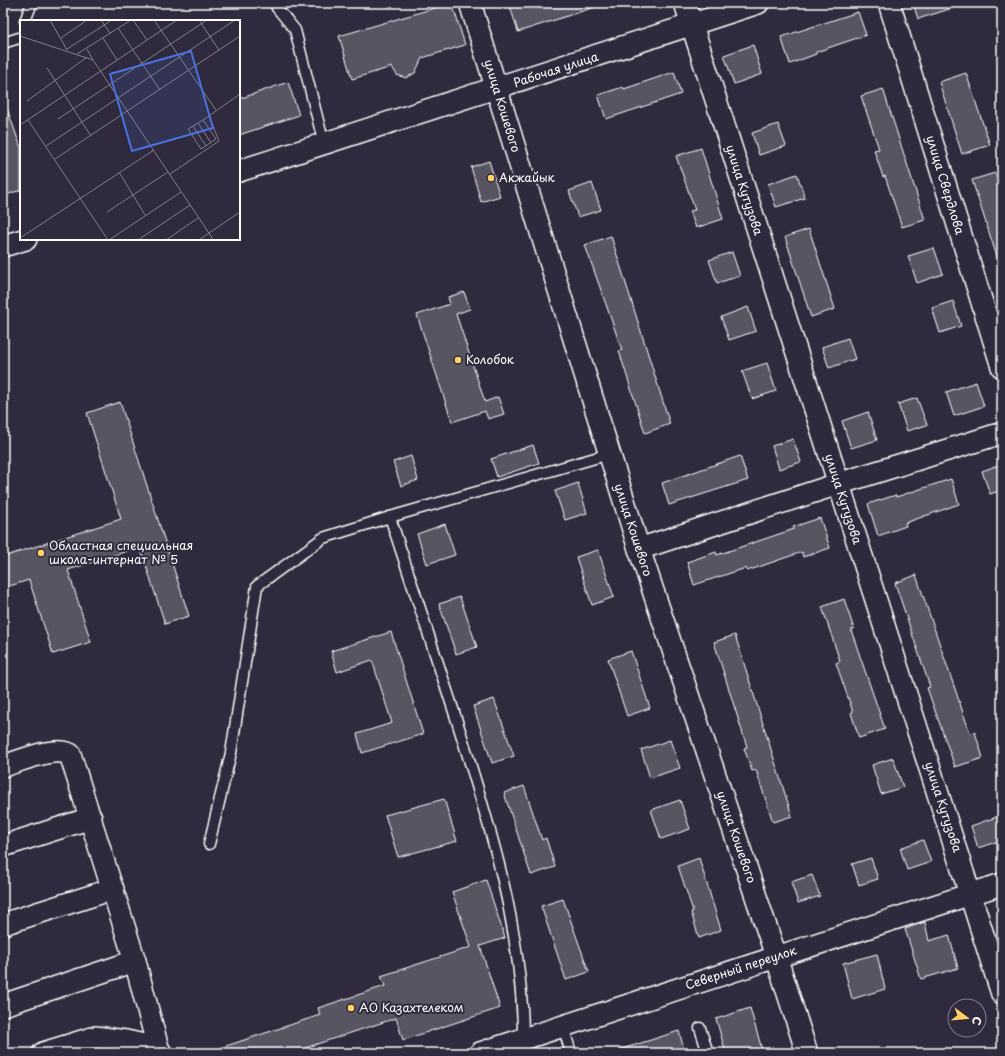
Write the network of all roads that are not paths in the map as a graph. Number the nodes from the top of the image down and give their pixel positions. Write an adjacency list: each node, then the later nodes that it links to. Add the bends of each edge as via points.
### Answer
1 (32, 3): 7 (lane)
2 (275, 3): 12 (lane, via 295,30)
3 (470, 3): 11 (street, улица Кошевого)
4 (685, 3): 8 (street, улица Кутузова)
5 (758, 3): 8 (street, Рабочая улица)
6 (889, 3): 16 (street, улица Свердлова)
7 (25, 20)
8 (692, 26): 11 (street, Рабочая улица); 19 (street, улица Кутузова)
9 (20, 38): 10 (lane)
10 (3, 43)
11 (497, 89): 12 (street, Рабочая улица); 18 (street, улица Кошевого)
12 (324, 144): 13 (street, Рабочая улица)
13 (240, 171)
14 (23, 240): 15 (street)
15 (3, 246)
16 (1002, 367)
17 (1002, 433): 19 (street)
18 (609, 454): 20 (lane); 21 (street, улица Кошевого)
19 (838, 484): 21 (street); 28 (street, улица Кутузова)
20 (390, 517): 24 (lane, via 324,538 257,586 231,753); 36 (lane, via 474,774 489,831 518,951 523,999)
21 (639, 549): 30 (street, улица Кошевого)
22 (3, 766): 23 (street, via 62,750 70,754)
23 (91, 818): 25 (street); 27 (street)
24 (209, 844)
25 (3, 846)
26 (1002, 884): 28 (street, Северный переулок)
27 (112, 889): 29 (street); 31 (street)
28 (971, 895): 30 (street, Северный переулок); 32 (street, улица Кутузова)
29 (3, 924)
30 (776, 956): 34 (street, Северный переулок); 42 (street, улица Кошевого)
31 (135, 961): 33 (street); 37 (street)
32 (1002, 994)
33 (3, 1005)
34 (563, 1026): 36 (street, Северный переулок); 40 (lane)
35 (700, 1028): 41 (lane)
36 (523, 1039): 39 (street, Северный переулок)
37 (159, 1050): 38 (street, via 126,1041 95,1037)
38 (43, 1053)
39 (480, 1053)
40 (571, 1053)
41 (708, 1053)
42 (807, 1053)

